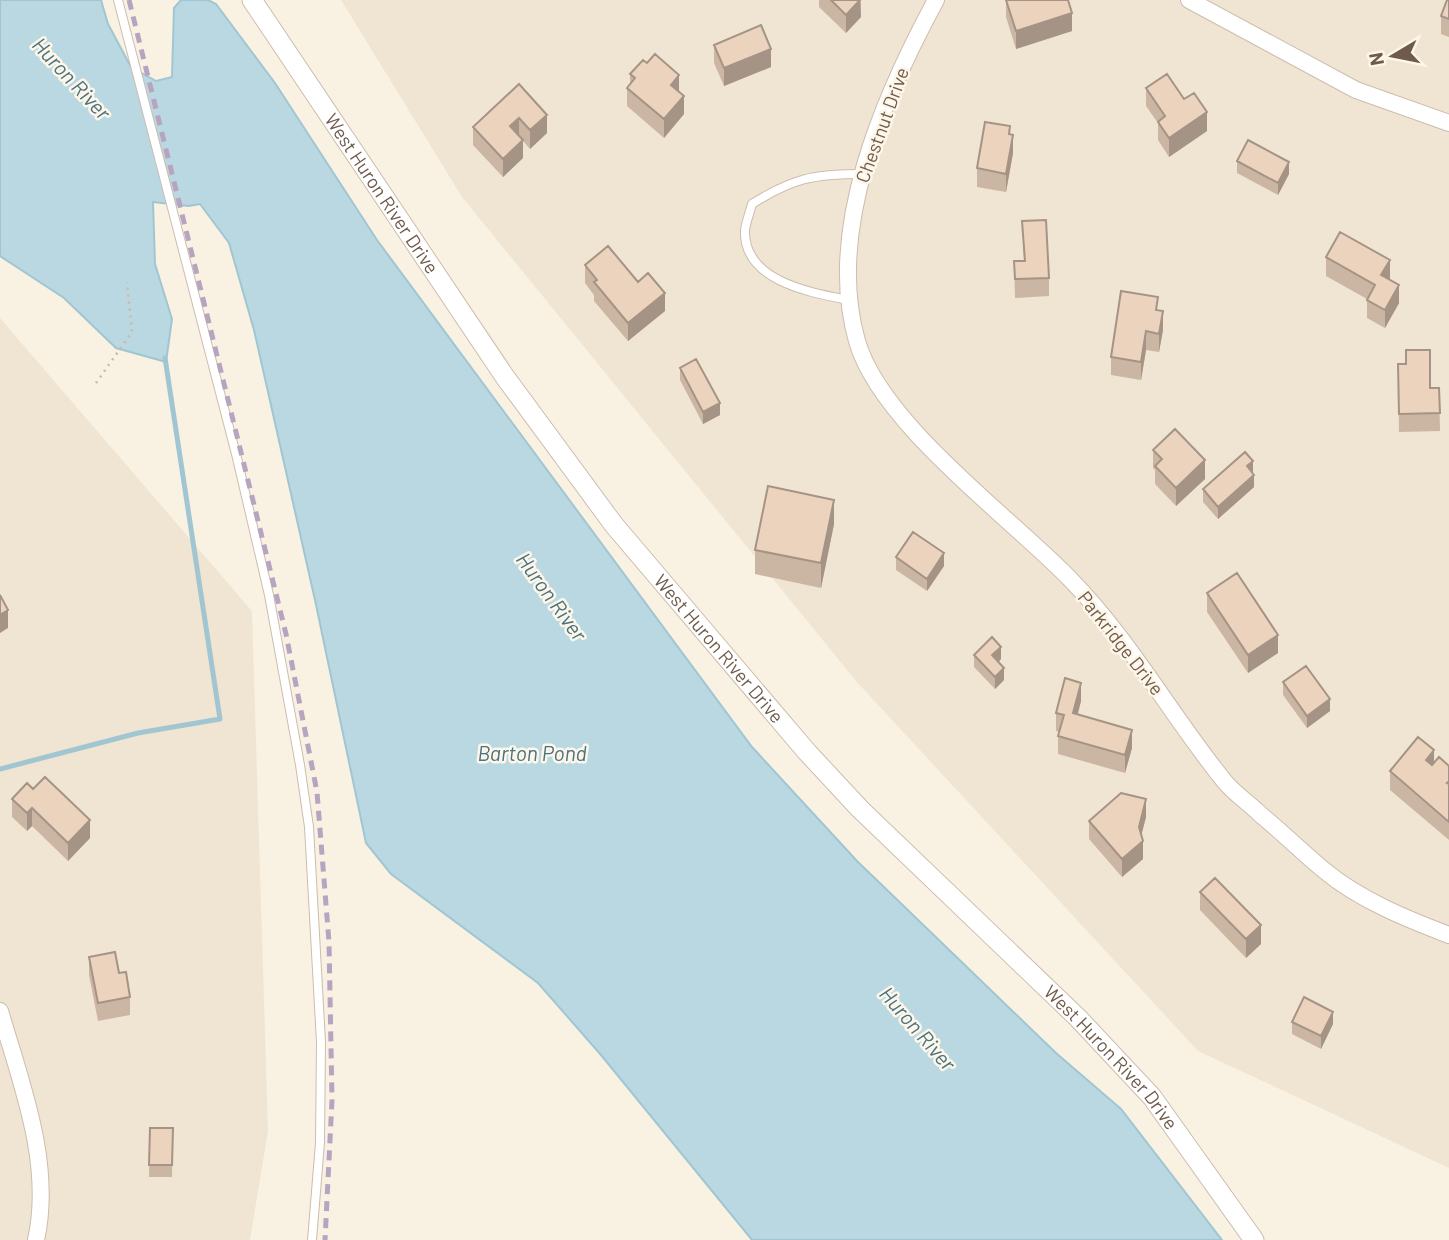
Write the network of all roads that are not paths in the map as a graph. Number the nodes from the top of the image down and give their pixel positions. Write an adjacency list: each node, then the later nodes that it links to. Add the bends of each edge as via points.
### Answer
1 (118, 0): 11 (lane, via 270,595 307,815 321,1042 320,1143)
2 (253, 0): 12 (street, West Huron River Drive, via 505,377 614,525 860,809 1078,1018 1152,1097)
3 (936, 0): 6 (street, Chestnut Drive, via 913,42)
4 (1189, 0): 5 (street, via 1356,90)
5 (1449, 123)
6 (862, 174): 7 (street, Chestnut Drive, via 849,262); 7 (lane, via 829,174 784,183 752,204 745,232 753,257 772,276 802,291)
7 (849, 300): 8 (street, Parkridge Drive, via 857,341 885,393 930,447 1072,581 1227,784 1328,873 1404,918)
8 (1449, 935)
9 (0, 1011): 10 (street, via 33,1124 41,1195)
10 (36, 1240)
11 (312, 1240)
12 (1254, 1240)

